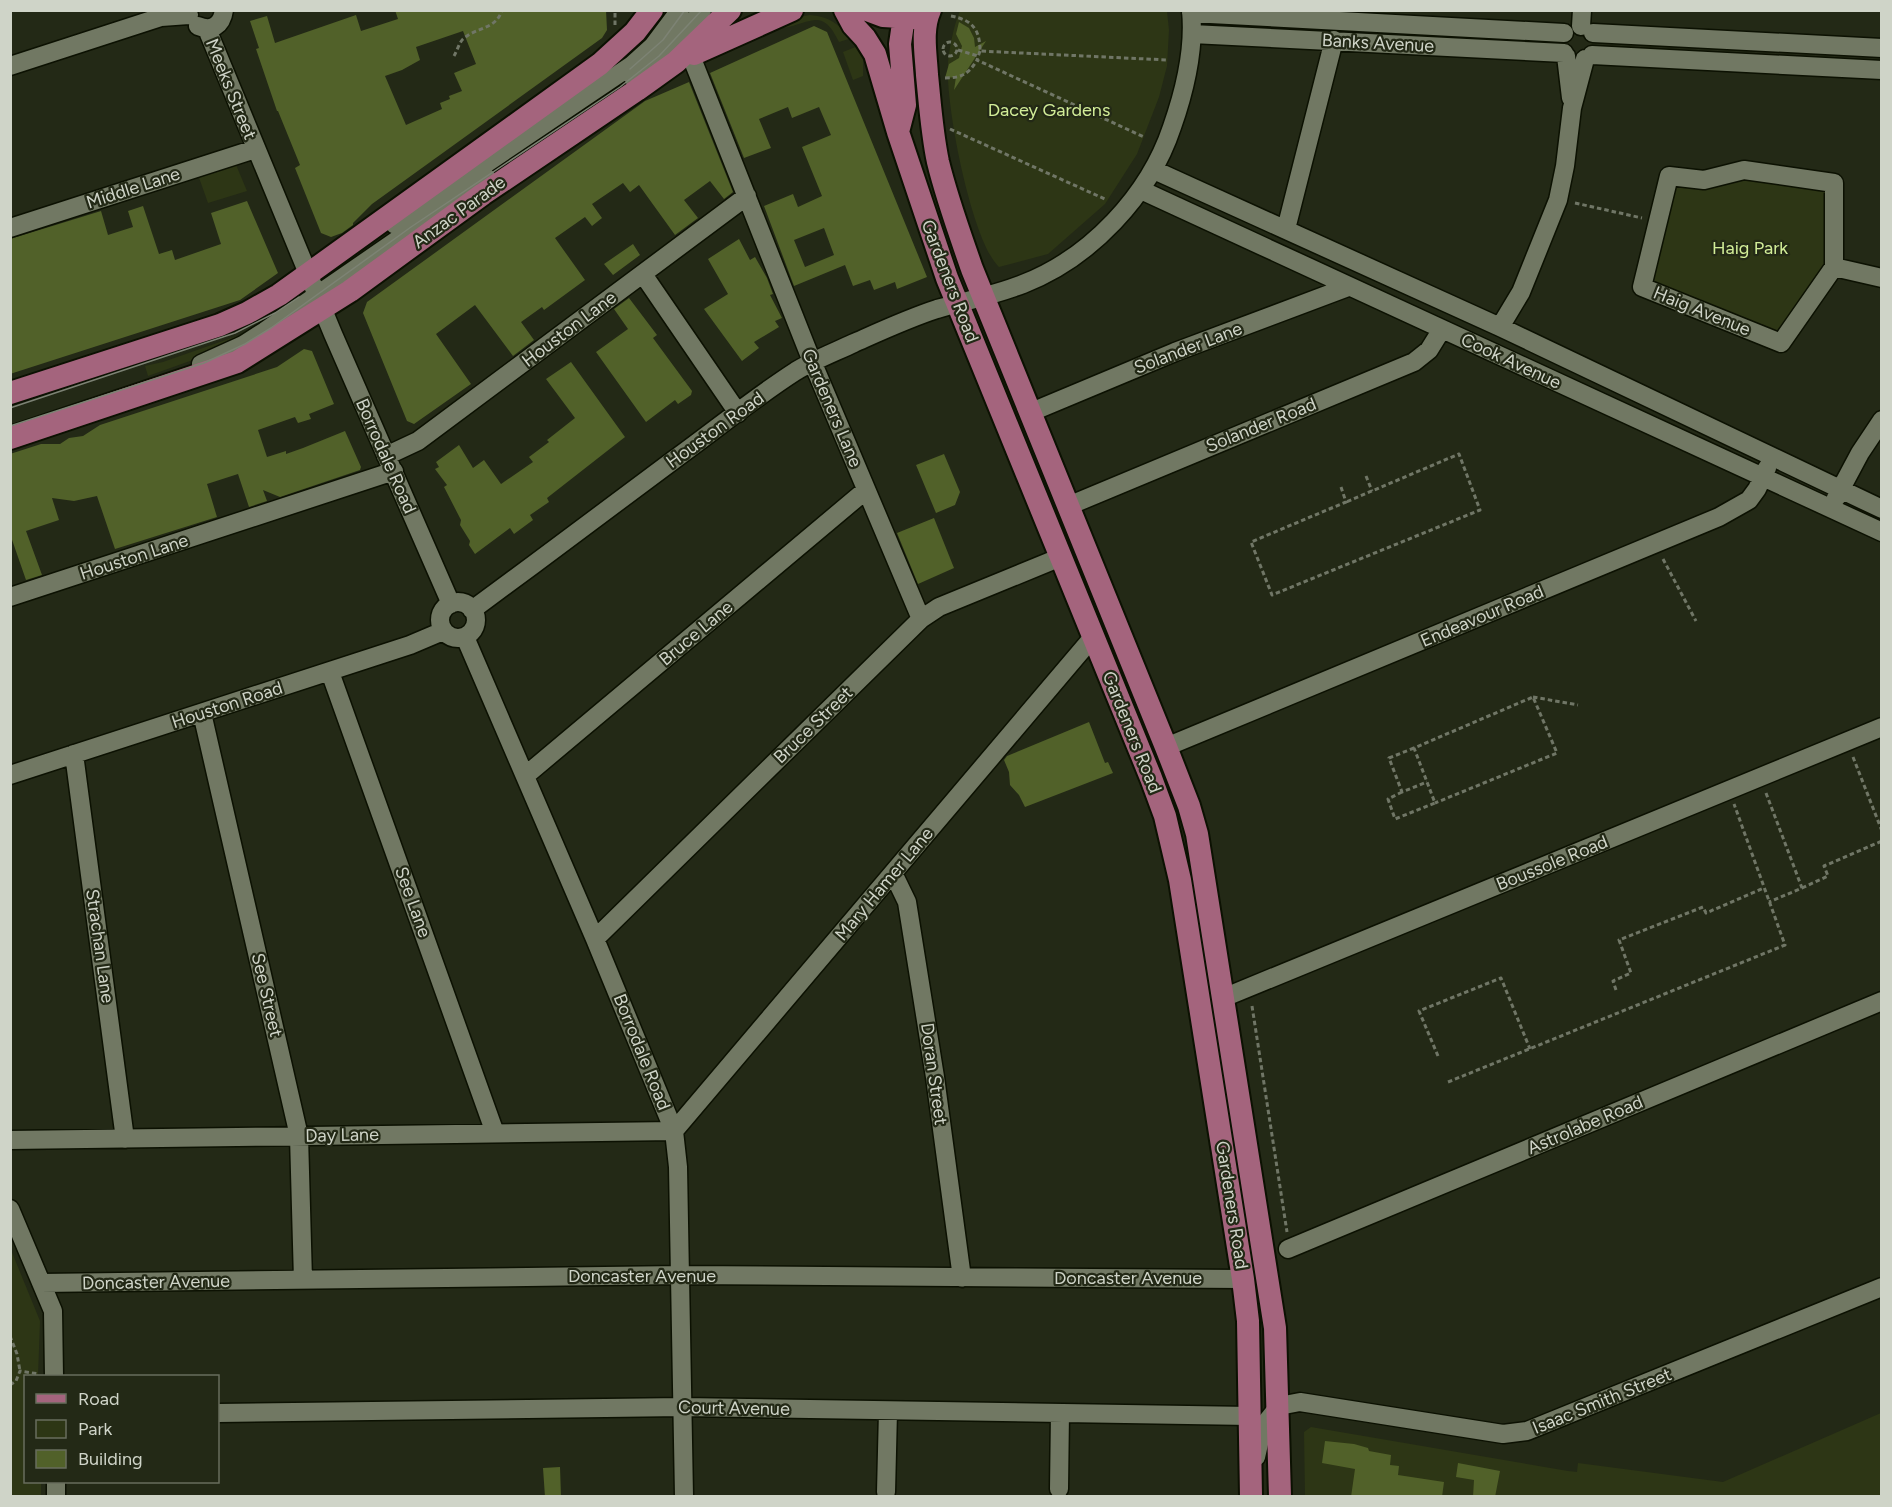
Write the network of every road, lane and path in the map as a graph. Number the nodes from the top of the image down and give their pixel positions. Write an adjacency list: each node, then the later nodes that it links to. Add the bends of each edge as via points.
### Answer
1 (224, 10): 17 (street, via 219,24)
2 (502, 10): 24 (path, via 491,26 464,39)
3 (615, 10): 15 (path)
4 (652, 10): 46 (main road, Anzac Parade, via 635,32 600,64)
5 (680, 10): 46 (street, Anzac Parade, via 632,65 331,269)
6 (702, 10): 51 (street, Anzac Parade, via 687,32 645,71)
7 (730, 10): 27 (main road, Anzac Parade)
8 (792, 10): 27 (main road)
9 (845, 10): 34 (main road, Gardeners Road, via 875,54)
10 (867, 10): 13 (main road, via 883,16)
11 (1191, 12): 14 (street, Banks Avenue); 18 (street, Houston Road)
12 (189, 13): 17 (street, via 196,25); 29 (street, via 161,17)
13 (923, 14): 22 (path, via 963,18 976,27); 34 (main road, via 900,44 905,105); 50 (main road, Gardeners Road, via 938,161)
14 (1375, 16): 16 (street, Banks Avenue)
15 (614, 26)
16 (1580, 26): 20 (street, Banks Avenue); 23 (street, via 1561,43); 25 (street, via 1596,44)
17 (207, 29): 36 (street, Meeks Street)
18 (1192, 34): 19 (street, Banks Avenue); 37 (street, Houston Road, via 1184,89)
19 (1335, 40): 23 (street, Banks Avenue); 44 (street)
20 (1881, 48)
21 (958, 50): 21 (path, via 953,42 943,48 949,57); 26 (path)
22 (980, 51): 26 (path); 28 (path)
23 (1565, 55): 25 (street, via 1575,60); 32 (street)
24 (454, 56)
25 (1588, 57): 30 (street); 32 (street)
26 (978, 58): 31 (path, via 969,73); 35 (path)
27 (683, 59): 39 (street, Gardeners Lane, via 717,123); 51 (main road, Anzac Parade, via 483,194 350,291)
28 (1167, 60)
29 (10, 66)
30 (1879, 71)
31 (944, 78)
32 (1572, 108): 41 (street)
33 (947, 128): 40 (path)
34 (898, 132): 52 (main road, Gardeners Road)
35 (1144, 137)
36 (255, 149): 43 (street, Middle Lane); 46 (street, Meeks Street)
37 (1154, 170): 38 (street, Houston Road); 44 (street, Cook Avenue)
38 (1141, 190): 49 (street, Cook Avenue); 50 (street, Houston Road, via 1076,254 1040,277)
39 (747, 196): 55 (street, Gardeners Lane); 62 (street, Houston Lane)
40 (1107, 200)
41 (1558, 200): 42 (path); 53 (street, via 1521,292)
42 (1658, 221): 45 (street, Haig Avenue, via 1669,176 1704,180 1744,170 1834,183); 45 (street, Haig Avenue, via 1642,287 1781,343)
43 (10, 228)
44 (1286, 230): 53 (street, Cook Avenue)
45 (1834, 267): 47 (street)
46 (309, 274): 51 (street, Borrodale Road); 56 (main road, Anzac Parade, via 279,295 220,325)
47 (1881, 278)
48 (646, 280): 57 (street)
49 (1348, 287): 54 (street, Cook Avenue); 58 (street, Solander Lane, via 1175,352)
50 (983, 297): 52 (street, Houston Road); 58 (main road, Gardeners Road)
51 (320, 302): 60 (main road, Anzac Parade, via 237,362); 62 (street, Borrodale Road)
52 (958, 304): 55 (street, Houston Road, via 933,310); 75 (main road, Gardeners Road)
53 (1500, 327): 61 (street, Cook Avenue)
54 (1442, 329): 64 (street, Cook Avenue); 70 (street, Solander Road, via 1429,350 1414,362)
55 (812, 362): 57 (street, Houston Road); 66 (street, Gardeners Lane)
56 (10, 393)
57 (738, 412): 78 (street, Houston Road)
58 (1029, 413): 70 (main road, Gardeners Road)
59 (1881, 420): 67 (street)
60 (10, 438)
61 (1773, 456): 64 (street, Endeavour Road); 67 (street, Cook Avenue)
62 (390, 463): 76 (street, Houston Lane); 77 (street, Borrodale Road)
63 (1366, 476): 68 (path)
64 (1762, 478): 71 (street, Cook Avenue); 74 (street, Endeavour Road, via 1749,500)
65 (1341, 487): 69 (path)
66 (866, 490): 79 (street, Gardeners Lane); 94 (street, Bruce Lane)
67 (1841, 490): 71 (street); 72 (street, Cook Avenue)
68 (1372, 491): 69 (path); 69 (path, via 1459,454 1480,510 1272,595 1251,542)
69 (1346, 502)
70 (1068, 506): 90 (main road, Gardeners Road)
71 (1830, 508): 73 (street, Cook Avenue)
72 (1881, 509)
73 (1881, 532)
74 (1654, 544): 80 (path); 90 (street, Endeavour Road)
75 (1061, 557): 79 (street, Bruce Street, via 939,607); 83 (main road, Gardeners Road)
76 (10, 597)
77 (451, 604): 78 (street, via 463,603); 81 (street, via 441,614)
78 (472, 610): 82 (street, via 474,626)
79 (921, 619): 106 (street, Bruce Street)
80 (1696, 621)
81 (442, 631): 82 (street, via 456,638); 84 (street, Houston Road)
82 (465, 637): 94 (street, Borrodale Road)
83 (1093, 637): 102 (street, Mary Hamer Lane); 123 (main road, Gardeners Road, via 1151,778 1175,853)
84 (330, 672): 87 (street, Houston Road); 115 (street, See Lane)
85 (1533, 697): 86 (path); 91 (path); 99 (path, via 1557,753)
86 (1578, 705)
87 (202, 713): 92 (street, Houston Road); 116 (street, See Street)
88 (1881, 727): 89 (street, Boussole Road)
89 (1848, 741): 95 (street, Boussole Road); 100 (path)
90 (1166, 747): 108 (main road, Gardeners Road, via 1197,834)
91 (1413, 748): 96 (path); 98 (path, via 1389,758)
92 (74, 754): 93 (street, Houston Road); 117 (street, Strachan Lane)
93 (10, 775)
94 (525, 776): 106 (street, Borrodale Road)
95 (1760, 777): 97 (street, Boussole Road); 104 (path)
96 (1427, 782): 98 (path); 99 (path)
97 (1728, 790): 103 (path); 108 (street, Boussole Road)
98 (1402, 792): 99 (path, via 1388,799 1395,819)
99 (1435, 803)
100 (1881, 831)
101 (1881, 841): 104 (path, via 1824,866 1828,876)
102 (893, 873): 114 (street, Mary Hamer Lane); 122 (street, Doran Street, via 907,902)
103 (1764, 888): 105 (path); 107 (path, via 1706,913 1703,907 1619,940 1630,973 1613,981)
104 (1802, 888): 105 (path)
105 (1769, 902): 111 (path, via 1785,945)
106 (596, 939): 114 (street, Borrodale Road)
107 (1616, 990)
108 (1223, 998): 132 (main road, Gardeners Road, via 1275,1328)
109 (1881, 1001): 120 (street, Astrolabe Road)
110 (1252, 1006): 120 (path)
111 (1530, 1049): 112 (path, via 1501,978 1419,1011); 113 (path)
112 (1438, 1056)
113 (1448, 1082)
114 (674, 1131): 115 (street, Day Lane); 121 (street, Borrodale Road)
115 (495, 1133): 116 (street, Day Lane)
116 (299, 1136): 117 (street, Day Lane); 124 (street, See Street)
117 (125, 1138): 118 (street, Day Lane)
118 (10, 1140)
119 (10, 1209): 125 (street)
120 (1287, 1241)
121 (681, 1275): 122 (street, Doncaster Avenue); 124 (street, Doncaster Avenue); 133 (street, Borrodale Road)
122 (962, 1278): 123 (street, Doncaster Avenue)
123 (1243, 1279): 137 (main road, Gardeners Road)
124 (303, 1280): 125 (street, Doncaster Avenue)
125 (41, 1283): 130 (street, via 53,1311)
126 (1881, 1287): 132 (street, Isaac Smith Street, via 1514,1434 1300,1402)
127 (10, 1336): 128 (path)
128 (20, 1371): 129 (path); 131 (path)
129 (47, 1375)
130 (54, 1375)
131 (10, 1385)
132 (1279, 1406): 138 (street, via 1263,1426); 142 (main road, Gardeners Road)
133 (683, 1407): 134 (street, Court Avenue); 135 (street, Court Avenue); 141 (street, Borrodale Road)
134 (888, 1411): 136 (street, Court Avenue); 140 (street)
135 (219, 1413)
136 (1060, 1413): 137 (street, Court Avenue); 139 (street)
137 (1250, 1416): 138 (main road, Gardeners Road)
138 (1251, 1486)
139 (1059, 1489)
140 (886, 1492)
141 (684, 1497)
142 (1280, 1497)

